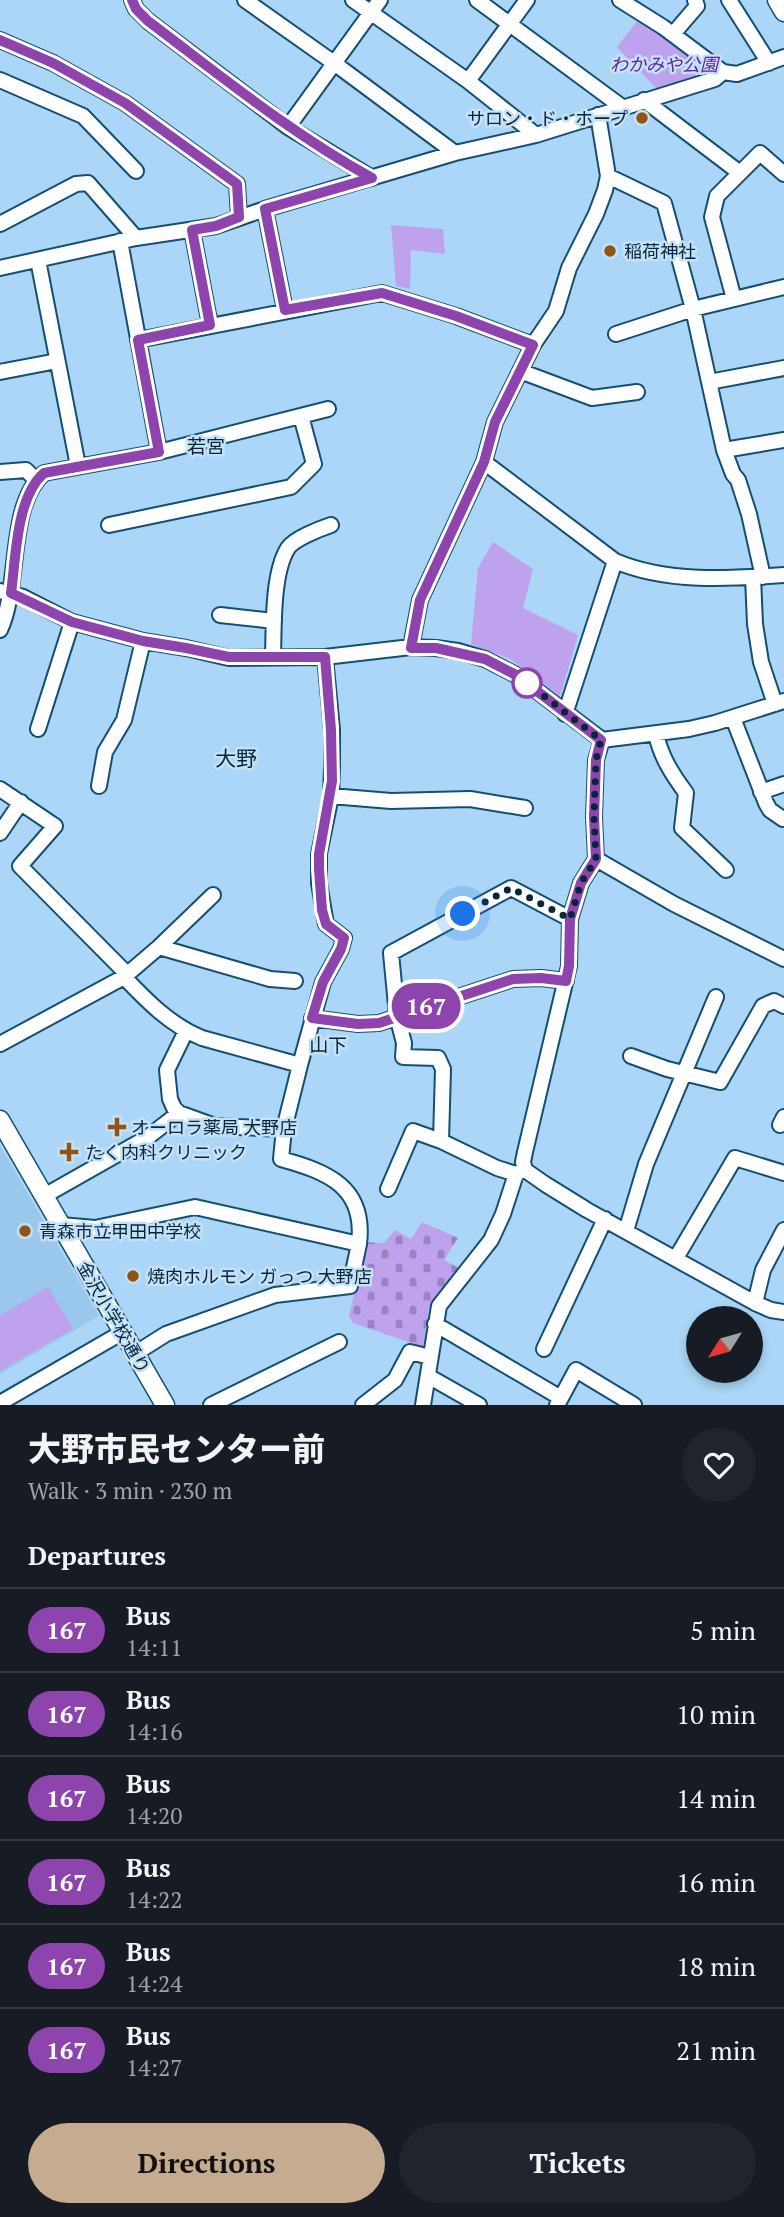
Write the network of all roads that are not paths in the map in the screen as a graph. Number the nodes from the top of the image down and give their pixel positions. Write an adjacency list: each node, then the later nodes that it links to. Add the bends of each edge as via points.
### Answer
1 (132, 0): 25 (street, via 148,21)
2 (245, 0): 17 (street)
3 (353, 0): 12 (street)
4 (380, 0): 12 (street)
5 (477, 0): 13 (street)
6 (527, 0): 13 (street)
7 (620, 0): 14 (street)
8 (695, 0): 14 (street, via 697,6)
9 (730, 0): 18 (street)
10 (776, 0): 11 (street)
11 (784, 12)
12 (371, 13): 17 (street); 21 (street)
13 (510, 24): 21 (street); 23 (street)
14 (673, 34): 19 (street)
15 (0, 40): 34 (street, via 125,103 237,184)
16 (784, 57): 18 (street)
17 (334, 63): 25 (street); 27 (street)
18 (769, 63): 19 (street, via 737,74)
19 (723, 72): 22 (street, via 715,79)
20 (0, 80): 28 (street, via 83,116)
21 (468, 81): 26 (street)
22 (644, 100): 23 (street); 29 (street)
23 (622, 107): 24 (street)
24 (598, 115): 26 (street); 31 (street)
25 (288, 127): 32 (street)
26 (536, 135): 27 (street)
27 (455, 153): 32 (street)
28 (136, 171)
29 (740, 173): 30 (street, via 760,153); 42 (street, via 717,196 712,218)
30 (784, 174)
31 (608, 176): 43 (street, via 664,203); 48 (street, via 556,311)
32 (372, 178): 33 (street)
33 (265, 209): 34 (street); 44 (street)
34 (239, 217): 36 (street)
35 (0, 224): 37 (street, via 76,184 88,183)
36 (192, 230): 37 (street); 45 (street)
37 (136, 238): 38 (street)
38 (120, 241): 39 (street); 47 (street)
39 (38, 260): 40 (street); 49 (street)
40 (0, 268)
41 (784, 287): 42 (street)
42 (734, 299): 43 (street)
43 (693, 309): 46 (street); 53 (street)
44 (285, 310): 45 (street); 48 (street, via 382,293)
45 (210, 325): 47 (street)
46 (616, 334)
47 (138, 340): 59 (street)
48 (533, 345): 51 (street)
49 (57, 361): 52 (street); 61 (street)
50 (784, 368): 53 (street)
51 (520, 371): 54 (street, via 592,398); 60 (street, via 495,422)
52 (0, 372)
53 (709, 382): 58 (street)
54 (637, 392)
55 (328, 409): 56 (street)
56 (301, 416): 59 (street); 64 (street, via 314,464 291,487)
57 (784, 440): 58 (street)
58 (724, 450): 68 (street, via 749,514)
59 (159, 452): 61 (street)
60 (484, 462): 66 (street); 75 (street, via 420,600)
61 (78, 466): 63 (street, via 44,473)
62 (0, 472): 63 (street, via 26,470)
63 (36, 480): 69 (street, via 24,503)
64 (110, 525)
65 (331, 525): 71 (street, via 288,547)
66 (615, 561): 68 (street, via 637,571 720,580); 79 (street)
67 (784, 575): 68 (street)
68 (758, 577): 78 (street, via 755,625 761,662)
69 (6, 592): 72 (street); 73 (street, via 6,617)
70 (220, 615): 71 (street)
71 (274, 621): 76 (street)
72 (72, 622): 74 (street); 81 (street)
73 (0, 630)
74 (143, 641): 76 (street, via 229,657); 85 (street, via 124,720 106,752)
75 (411, 648): 77 (street); 79 (street, via 436,648 485,659 516,675)
76 (273, 656): 77 (street)
77 (325, 657): 88 (street)
78 (779, 703): 80 (street)
79 (565, 713): 83 (street)
80 (733, 718): 82 (street); 87 (street)
81 (38, 729)
82 (656, 734): 83 (street); 94 (street, via 660,751 686,793 682,828)
83 (601, 740): 93 (street, via 596,760)
84 (784, 784): 87 (street)
85 (99, 786)
86 (0, 789): 89 (street)
87 (761, 792): 91 (street, via 770,810)
88 (331, 796): 90 (street, via 391,801 470,799); 105 (street, via 319,854 319,883 326,924 344,938)
89 (20, 802): 92 (street); 99 (street, via 55,826 20,866)
90 (525, 808)
91 (783, 819)
92 (0, 833)
93 (596, 859): 96 (street, via 581,883); 98 (street)
94 (726, 870)
95 (213, 895): 97 (street)
96 (570, 919): 101 (street); 104 (street, via 511,888 391,953)
97 (159, 947): 99 (street); 100 (street, via 270,979)
98 (784, 959)
99 (125, 976): 106 (street, via 151,1005); 107 (street)
100 (295, 981)
101 (566, 981): 104 (street, via 513,979); 115 (street)
102 (716, 997): 110 (street)
103 (784, 1006): 110 (street, via 774,1001 763,1006 720,1082)
104 (397, 1016): 105 (street, via 358,1024); 114 (street, via 403,1057 438,1058 443,1069)
105 (312, 1018): 109 (street)
106 (186, 1031): 109 (street); 111 (street, via 167,1070 170,1099)
107 (0, 1044)
108 (631, 1056): 110 (street)
109 (300, 1065): 113 (street)
110 (683, 1072): 122 (street, via 646,1164)
111 (179, 1113): 113 (street, via 215,1126); 118 (street, via 148,1137)
112 (0, 1120): 118 (street, 金沢小学校通り)
113 (284, 1129): 123 (street, via 281,1158 317,1169 351,1198 361,1224)
114 (441, 1141): 115 (street, via 497,1168); 117 (street, via 413,1131)
115 (520, 1172): 119 (street); 127 (street, via 491,1240 439,1306)
116 (784, 1172): 124 (street, via 735,1158)
117 (388, 1189)
118 (44, 1196): 120 (street, 金沢小学校通り)
119 (605, 1219): 122 (street); 130 (street)
120 (61, 1225): 123 (street, via 94,1228 195,1207); 128 (street, 金沢小学校通り)
121 (784, 1230): 125 (street, via 763,1270)
122 (626, 1231): 124 (street)
123 (359, 1244): 131 (street, via 350,1286 275,1296 166,1334)
124 (676, 1258): 125 (street)
125 (755, 1303): 126 (street)
126 (784, 1312)
127 (435, 1324): 132 (street); 134 (street)
128 (123, 1332): 131 (street, 金沢小学校通り); 135 (street)
129 (339, 1342): 137 (street)
130 (544, 1349)
131 (136, 1353): 136 (street, 金沢小学校通り)
132 (430, 1357): 133 (street); 138 (street, via 410,1352 395,1380)
133 (428, 1376): 139 (street); 140 (street)
134 (559, 1401): 141 (street, via 576,1370)
135 (0, 1403)
136 (165, 1405)
137 (211, 1405)
138 (363, 1405)
139 (423, 1405)
140 (479, 1405)
141 (634, 1405)

